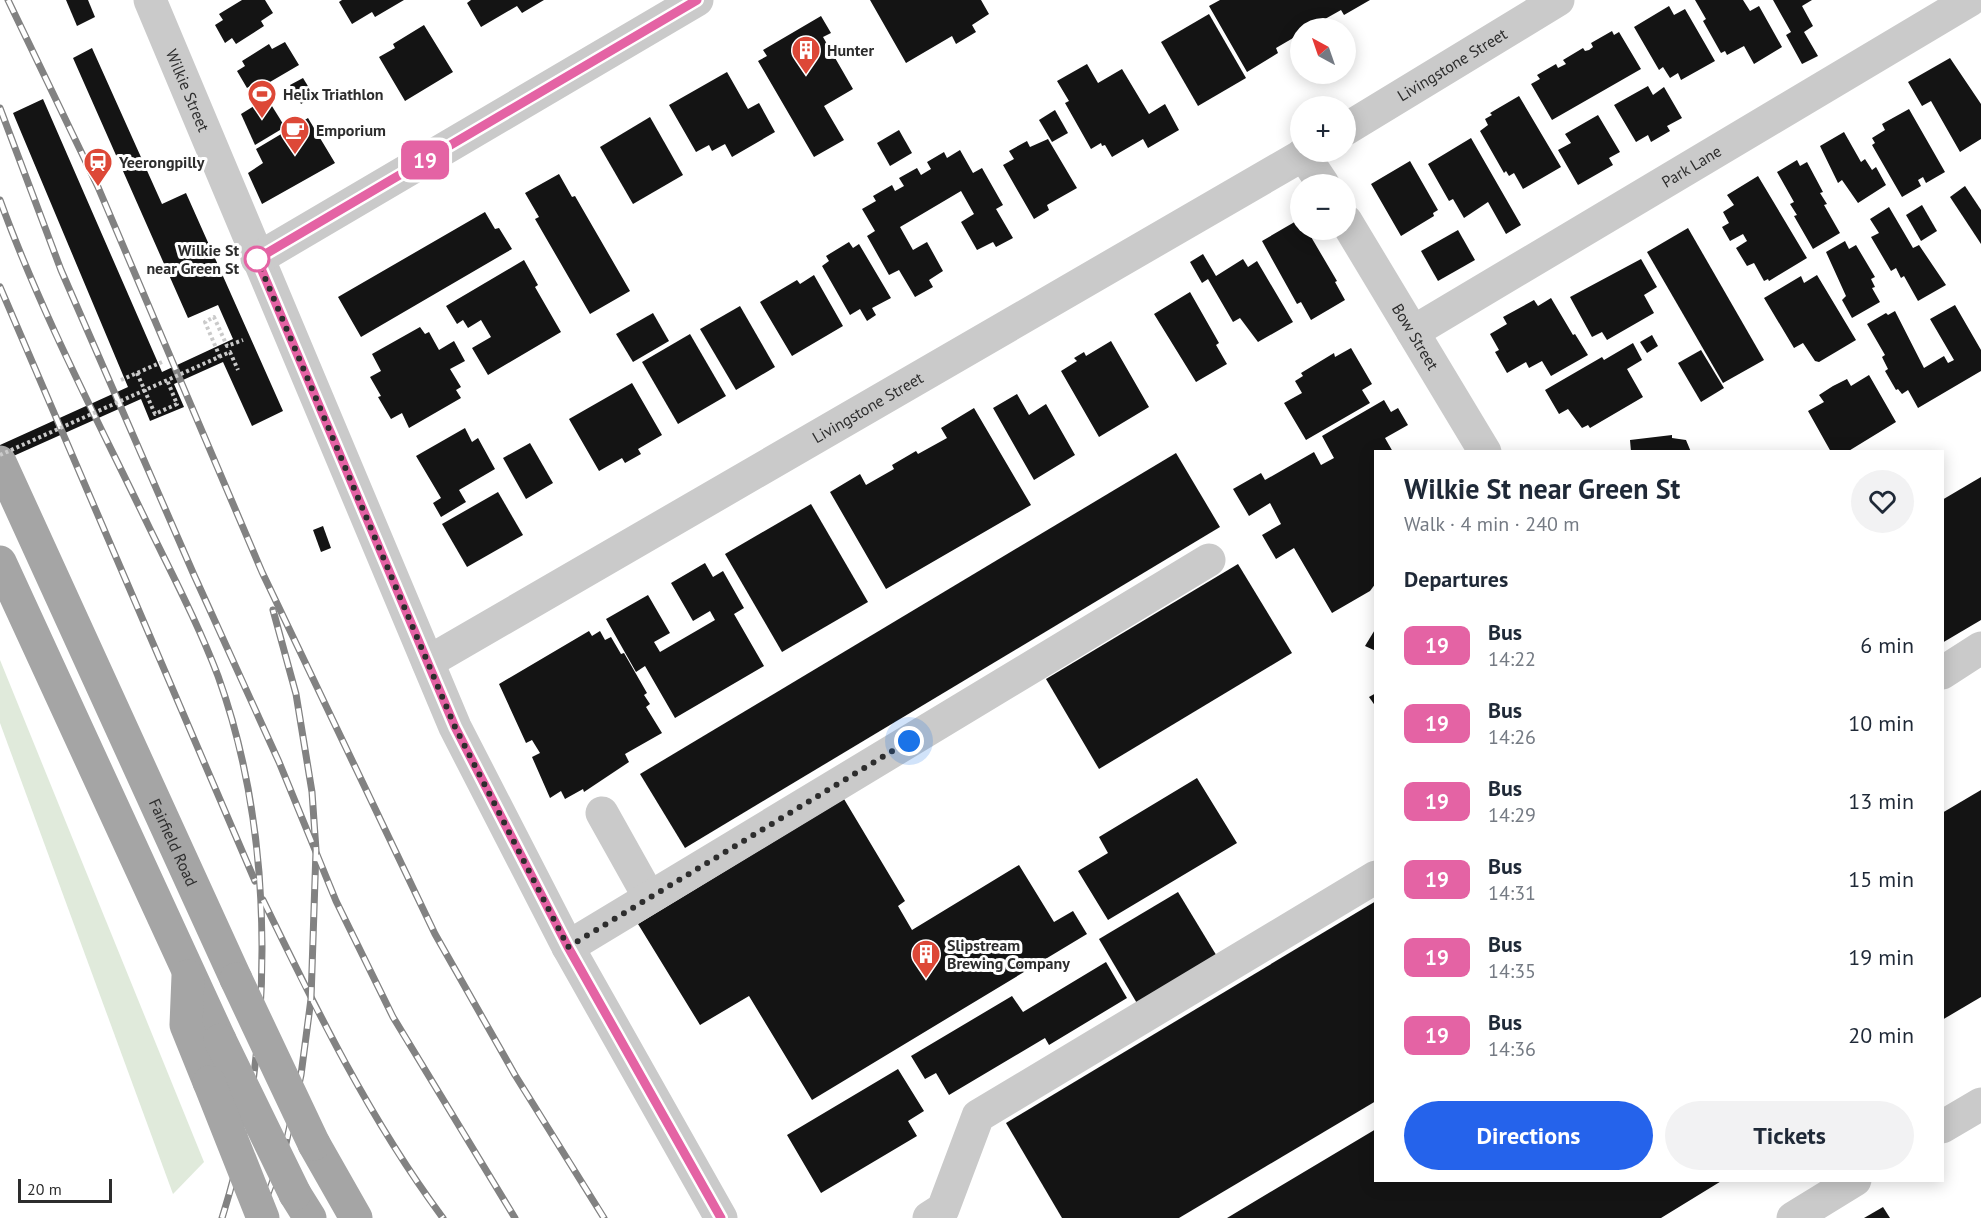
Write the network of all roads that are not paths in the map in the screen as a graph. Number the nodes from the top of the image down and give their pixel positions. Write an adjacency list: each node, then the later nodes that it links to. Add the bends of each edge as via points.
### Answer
1 (150, 0): 8 (street, Wilkie Street)
2 (697, 0): 8 (street)
3 (1558, 0): 5 (street, Livingstone Street)
4 (1970, 0): 9 (street, Park Lane)
5 (1356, 123)
6 (1290, 162): 15 (street, Livingstone Street)
7 (1356, 238): 9 (street, Bow Street)
8 (257, 259): 15 (street, Wilkie Street)
9 (1413, 332): 10 (street, Bow Street)
10 (1484, 450)
11 (0, 462): 27 (main road, Fairfield Road, bridge, via 236,979 315,1144)
12 (1209, 560): 19 (street)
13 (0, 562): 21 (main road)
14 (1981, 648): 16 (street)
15 (428, 662): 20 (street, Wilkie Street, via 455,727)
16 (1944, 672)
17 (602, 813): 19 (street)
18 (1374, 878): 29 (street, via 978,1116 943,1209)
19 (649, 897): 20 (street)
20 (568, 947): 28 (street, Wilkie Street)
21 (188, 974): 25 (main road, bridge); 26 (main road, bridge, via 186,1025)
22 (1981, 1104): 23 (street)
23 (1944, 1126)
24 (1852, 1182): 30 (street)
25 (303, 1206)
26 (263, 1218)
27 (356, 1218)
28 (721, 1218)
29 (929, 1218)
30 (1793, 1218)

